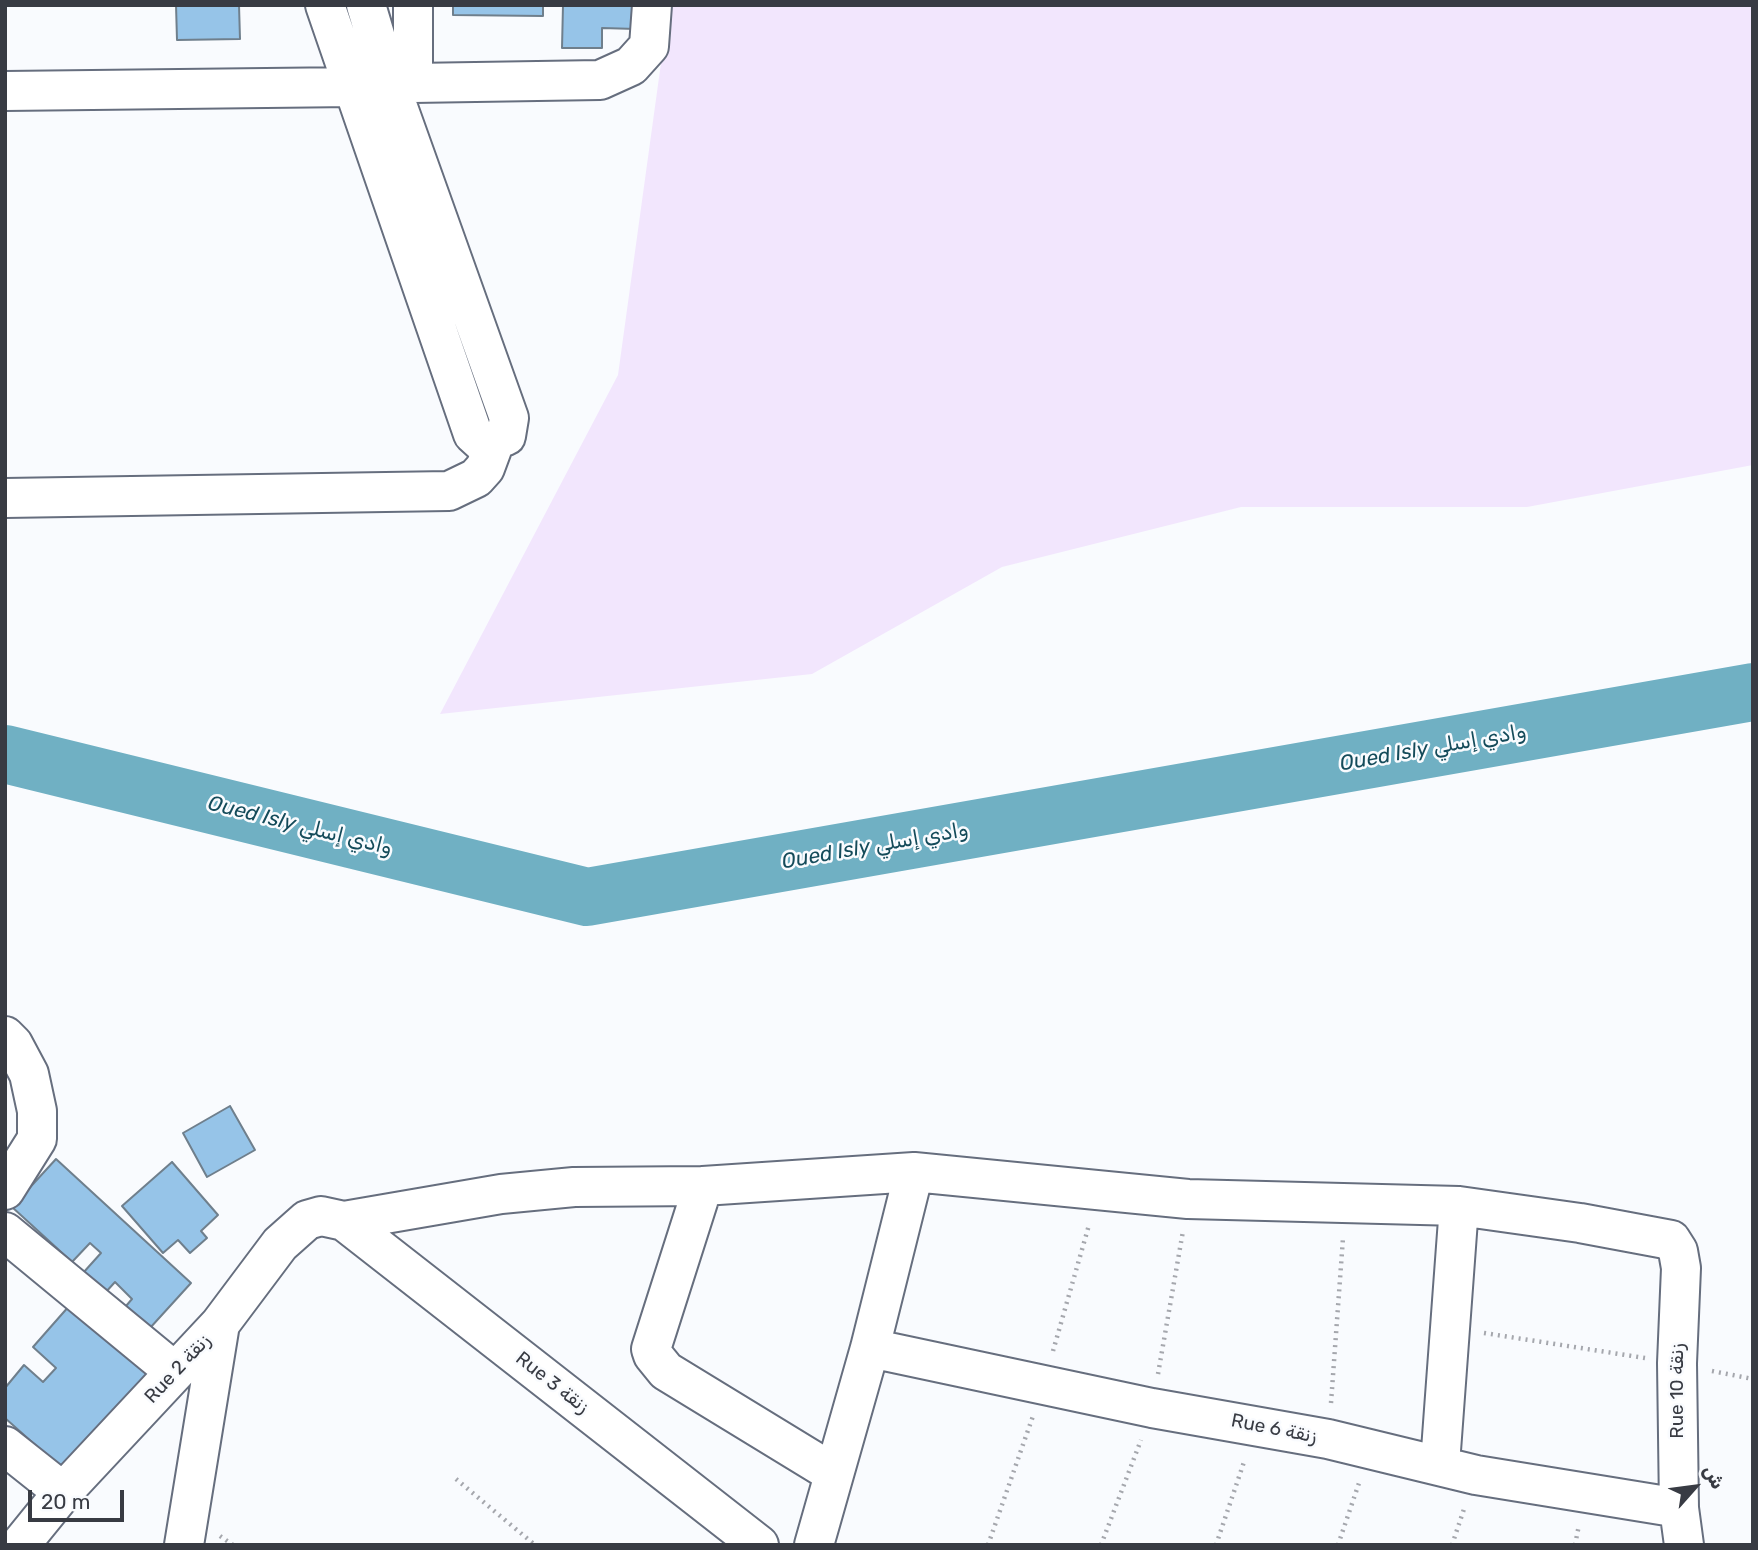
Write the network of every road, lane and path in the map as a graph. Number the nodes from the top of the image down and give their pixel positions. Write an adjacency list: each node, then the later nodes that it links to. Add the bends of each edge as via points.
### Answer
1 (325, 5): 6 (street)
2 (366, 5): 5 (street)
3 (414, 5): 5 (street)
4 (652, 5): 5 (street, via 649,46 617,75 578,81)
5 (401, 84): 6 (street); 8 (street, via 509,418 508,433)
6 (353, 87): 7 (street); 8 (street, via 473,433 481,443)
7 (5, 91)
8 (495, 440): 9 (street, via 485,468 476,478 449,491)
9 (5, 498)
10 (5, 1036): 13 (street, via 29,1074 37,1139)
11 (914, 1172): 12 (street, Rue 2 زنقة); 14 (street, Rue 2 زنقة, via 1188,1199); 21 (street)
12 (703, 1186): 16 (street, Rue 2 زنقة, via 574,1187); 30 (street, via 653,1354 666,1371)
13 (5, 1190)
14 (1346, 1202): 15 (street, Rue 2 زنقة); 26 (path)
15 (1459, 1206): 18 (street, Rue 2 زنقة); 20 (street)
16 (344, 1221): 19 (street, Rue 2 زنقة, via 321,1216 293,1230); 37 (street, Rue 3 زنقة)
17 (5, 1232): 23 (street)
18 (1671, 1240): 22 (street, Rue 10 زنقة, via 1681,1268)
19 (220, 1324): 23 (street, Rue 2 زنقة); 35 (street)
20 (1449, 1327): 22 (path); 29 (street)
21 (870, 1348): 25 (street, Rue 6 زنقة, via 1152,1408); 30 (street)
22 (1676, 1363): 24 (path); 33 (street, Rue 10 زنقة)
23 (175, 1372): 32 (street, Rue 2 زنقة)
24 (1753, 1379)
25 (1256, 1425): 26 (street, Rue 6 زنقة); 39 (path)
26 (1328, 1439): 28 (street, Rue 6 زنقة)
27 (5, 1446): 32 (street)
28 (1370, 1448): 29 (street, Rue 6 زنقة); 40 (path)
29 (1440, 1464): 33 (street, Rue 6 زنقة)
30 (833, 1473): 38 (street)
31 (456, 1479): 36 (path)
32 (63, 1492): 34 (street, Rue 2 زنقة)
33 (1682, 1526)
34 (20, 1545)
35 (184, 1545)
36 (535, 1545)
37 (760, 1545)
38 (814, 1545)
39 (1216, 1545)
40 (1338, 1545)

